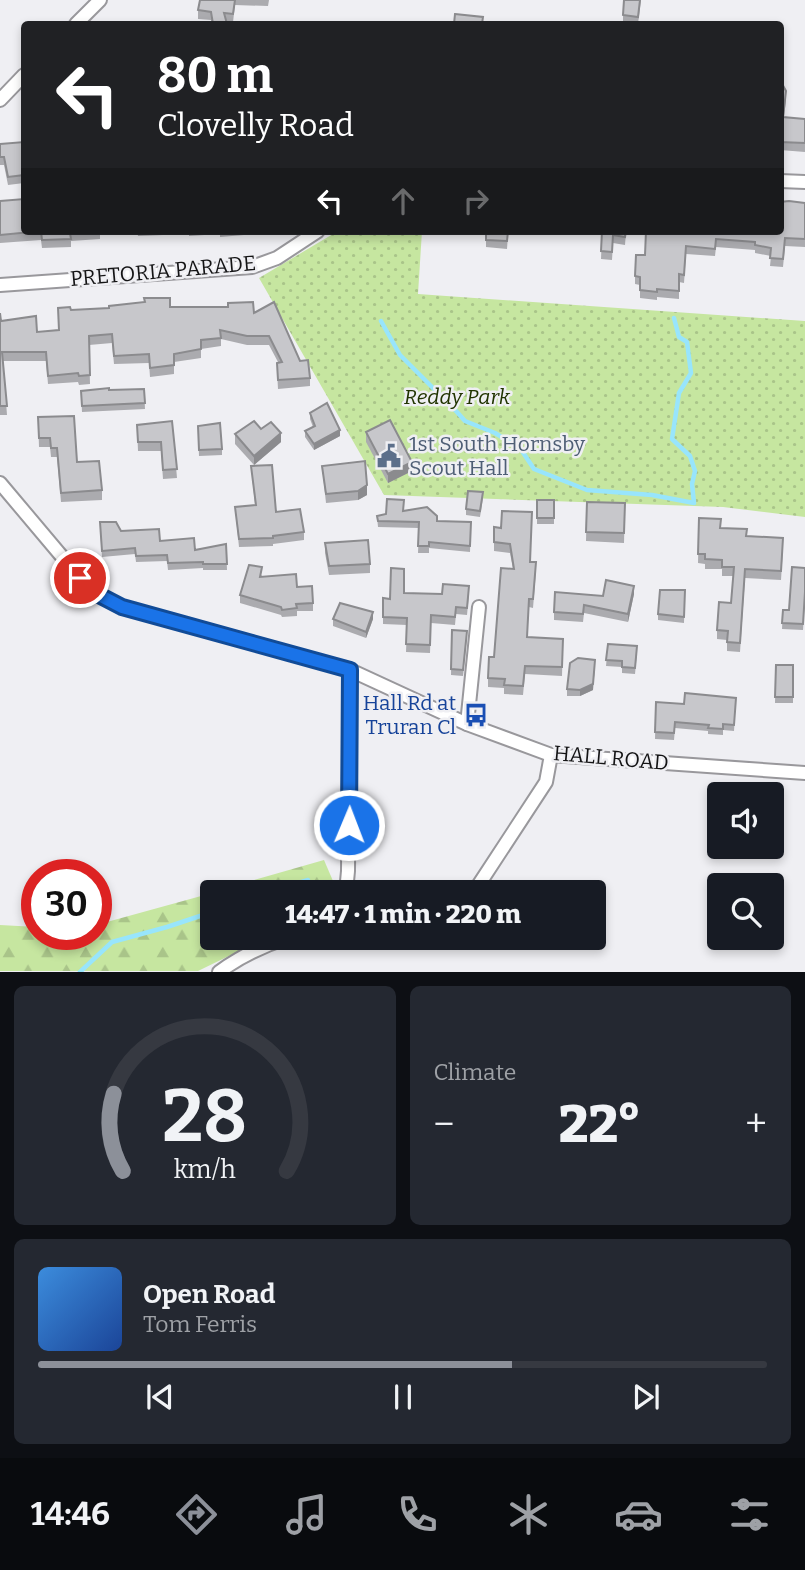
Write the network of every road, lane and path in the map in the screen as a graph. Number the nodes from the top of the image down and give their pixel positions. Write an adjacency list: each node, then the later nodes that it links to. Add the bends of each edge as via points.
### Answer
1 (100, 0): 2 (street)
2 (79, 21)
3 (21, 78): 4 (street)
4 (0, 100)
5 (784, 181): 6 (street)
6 (805, 182)
7 (312, 235): 8 (street, PRETORIA PARADE, via 277,258 252,267)
8 (0, 285)
9 (0, 483): 11 (street, HALL ROAD, via 97,594 122,607)
10 (479, 607): 12 (street)
11 (350, 670): 12 (street, HALL ROAD); 15 (street)
12 (467, 724): 13 (street, HALL ROAD)
13 (551, 755): 14 (street, HALL ROAD); 16 (street, via 546,782)
14 (805, 772)
15 (347, 880)
16 (482, 880)
17 (255, 950): 18 (street)
18 (219, 971)

